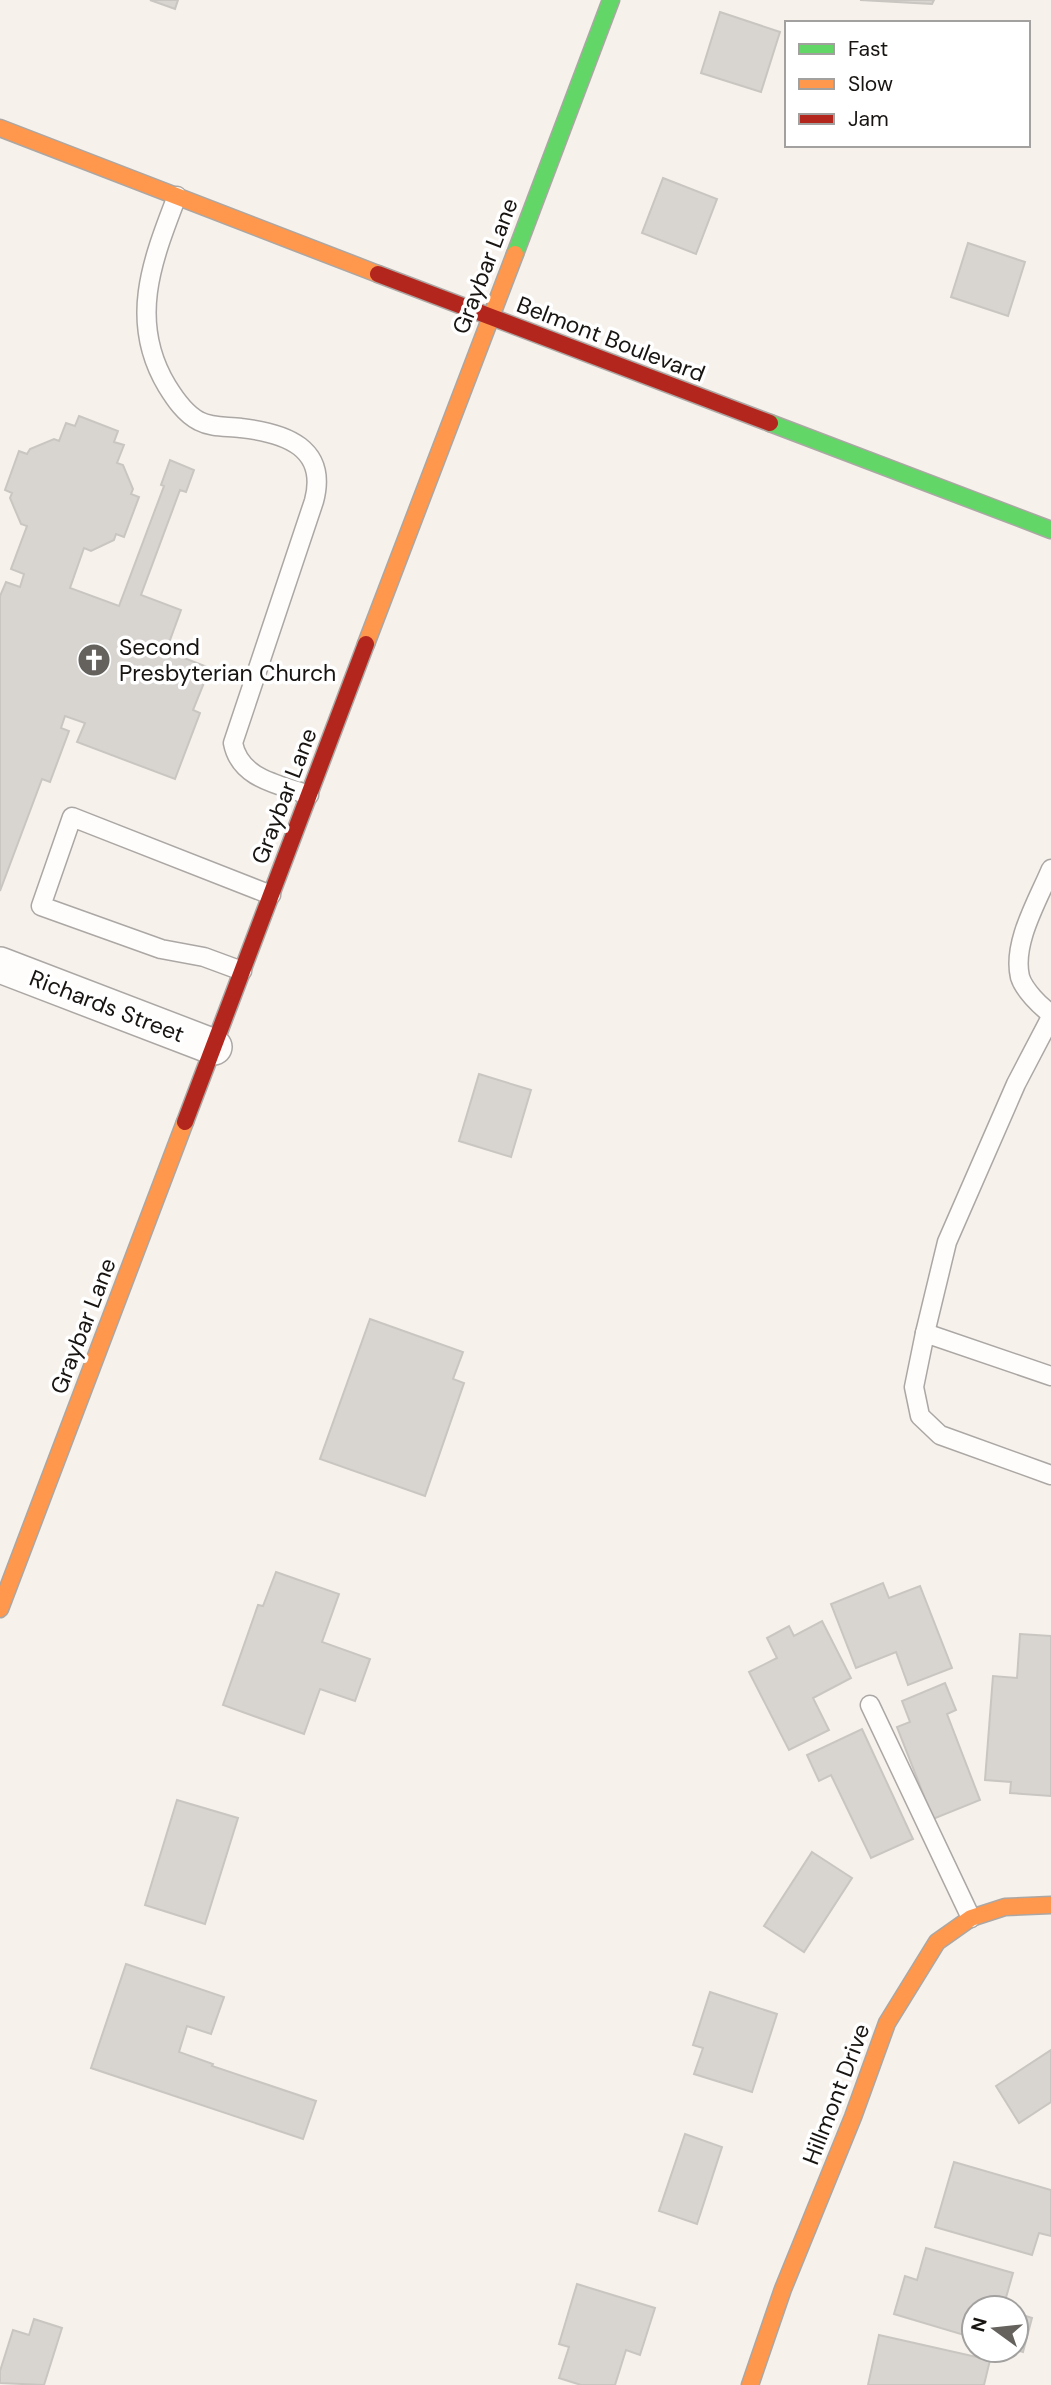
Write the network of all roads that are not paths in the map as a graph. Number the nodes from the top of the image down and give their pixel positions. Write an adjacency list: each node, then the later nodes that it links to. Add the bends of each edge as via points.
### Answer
1 (611, 0): 4 (street, Graybar Lane)
2 (0, 128): 3 (street, Belmont Boulevard)
3 (177, 196): 4 (street, Belmont Boulevard); 6 (lane, via 148,285 147,330 159,372 173,396 199,421 283,436 295,442 319,477 233,743 245,768)
4 (489, 317): 5 (street, Belmont Boulevard); 6 (street, Graybar Lane)
5 (1051, 530)
6 (309, 796): 8 (street, Graybar Lane)
7 (1051, 869): 11 (lane, via 1019,945 1020,978)
8 (271, 895): 10 (street, Graybar Lane); 10 (lane, via 72,817 41,906 161,949 204,957)
9 (0, 965): 12 (street, Richards Street)
10 (242, 971): 12 (street, Graybar Lane)
11 (1051, 1015): 13 (lane, via 947,1242)
12 (214, 1047): 16 (street, Graybar Lane)
13 (925, 1333): 14 (lane); 15 (lane, via 914,1387 920,1416 940,1435)
14 (1051, 1376)
15 (1051, 1475)
16 (0, 1609)
17 (870, 1705): 19 (lane)
18 (1051, 1905): 19 (street, Hillmont Drive, via 1005,1908)
19 (971, 1918): 20 (street, Hillmont Drive, via 937,1942 887,2023)
20 (750, 2385)

